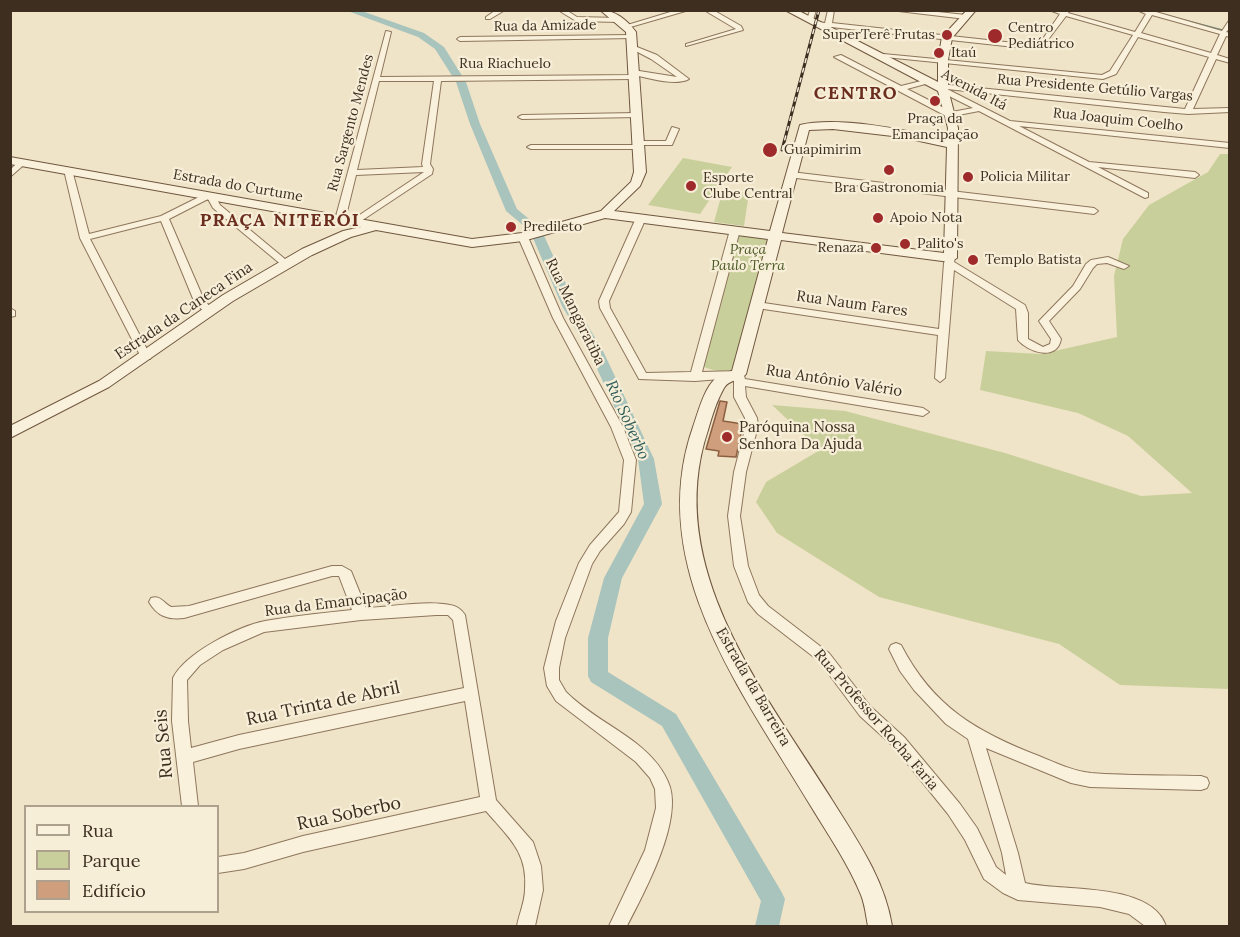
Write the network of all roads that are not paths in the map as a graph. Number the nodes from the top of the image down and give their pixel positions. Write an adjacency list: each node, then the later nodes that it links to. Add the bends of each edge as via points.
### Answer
1 (502, 10): 14 (street)
2 (561, 10): 17 (street, via 576,19)
3 (604, 10): 17 (main road)
4 (686, 10): 17 (street)
5 (707, 10): 24 (street, via 740,30)
6 (789, 10): 16 (main road, Avenida Itá)
7 (831, 10): 16 (street)
8 (1052, 10): 11 (street)
9 (1140, 10): 12 (street)
10 (899, 11): 13 (street)
11 (1066, 12): 20 (street); 21 (street, via 1037,46)
12 (1153, 12): 19 (street); 20 (street)
13 (969, 14): 21 (main road)
14 (488, 18)
15 (1230, 21): 19 (street)
16 (819, 22): 21 (street); 25 (main road, Avenida Itá)
17 (623, 23): 23 (main road)
18 (388, 32): 32 (street, Rua Sargento Mendes)
19 (1227, 32): 27 (street)
20 (1137, 34): 27 (street); 28 (street, via 1113,72 1103,76)
21 (947, 37): 28 (main road)
22 (460, 39): 23 (street, Rua da Amizade)
23 (632, 42): 30 (main road); 30 (street, Rua Riachuelo, via 685,79)
24 (688, 45)
25 (875, 54): 28 (street); 33 (main road, Avenida Itá)
26 (838, 57): 34 (street)
27 (1212, 57): 29 (street); 38 (street)
28 (943, 60): 35 (main road)
29 (1230, 61)
30 (633, 74): 31 (street, Rua Riachuelo); 39 (main road)
31 (438, 78): 32 (street, Rua Riachuelo); 50 (street, via 426,164)
32 (377, 79): 52 (street, Rua Sargento Mendes)
33 (926, 81): 34 (street); 35 (main road, Avenida Itá)
34 (900, 89): 40 (street)
35 (948, 89): 36 (street, Avenida Itá); 38 (street, Rua Presidente Getúlio Vargas); 40 (main road)
36 (971, 107): 40 (street); 42 (street, Avenida Itá)
37 (1230, 110): 38 (street, Rua Presidente Getúlio Vargas)
38 (1188, 112)
39 (636, 115): 41 (street); 45 (main road)
40 (951, 115): 44 (main road)
41 (522, 117)
42 (1004, 122): 46 (street, Rua Joaquim Coelho); 49 (street, Avenida Itá)
43 (675, 129): 45 (street, via 669,143)
44 (952, 142): 54 (main road, via 826,125 804,128); 56 (main road)
45 (638, 145): 47 (street); 60 (main road, via 640,179)
46 (1230, 146)
47 (531, 147)
48 (17, 161): 51 (main road, Estrada do Curtume); 53 (street)
49 (1087, 164): 55 (street); 57 (street, Avenida Itá)
50 (429, 169): 52 (street); 64 (street)
51 (68, 170): 58 (main road, Estrada do Curtume); 68 (street)
52 (352, 173): 63 (street, Rua Sargento Mendes)
53 (10, 175)
54 (791, 175): 56 (street); 66 (main road)
55 (1195, 175)
56 (950, 195): 59 (street); 69 (main road)
57 (1145, 195)
58 (209, 196): 62 (street); 63 (main road, Estrada do Curtume); 70 (street)
59 (1094, 212)
60 (605, 214): 61 (main road); 67 (main road)
61 (640, 218): 65 (main road); 76 (street, via 604,308 643,377)
62 (164, 219): 68 (street); 73 (street, via 199,301)
63 (340, 220): 64 (main road, Estrada do Curtume)
64 (362, 225): 67 (main road, Estrada da Caneca Fina, via 472,243); 70 (main road, Estrada da Caneca Fina)
65 (735, 230): 66 (main road); 76 (street)
66 (775, 235): 69 (main road); 72 (main road)
67 (527, 236): 95 (street, Rua Mangaratiba, via 558,318 617,427 630,460 625,512 586,562 552,664 556,690 566,702 634,752 656,772 663,786 665,807 660,831)
68 (86, 238): 75 (street)
69 (950, 260): 71 (street, via 1020,307 1023,340 1046,351 1055,345 1056,339 1044,321 1077,287 1089,266 1108,260); 74 (street)
70 (286, 264): 73 (main road, Estrada da Caneca Fina)
71 (1124, 266)
72 (757, 305): 74 (street, Rua Naum Fares); 77 (main road)
73 (210, 312): 75 (main road, Estrada da Caneca Fina)
74 (943, 333): 78 (street)
75 (146, 357): 81 (main road, Estrada da Caneca Fina, via 85,395)
76 (695, 377): 79 (street)
77 (739, 378): 79 (main road); 80 (street, Rua Antônio Valério); 93 (street, Rua Professor Rocha Faria, via 740,397 752,426 734,516 741,566 753,598 824,657 865,711 899,742 954,809 990,873)
78 (940, 378)
79 (712, 381): 96 (main road, Estrada da Barreira, via 687,486 690,528 707,599 732,657 848,846 873,894)
80 (923, 412)
81 (10, 433)
82 (156, 602): 83 (street, via 170,614 189,612 342,571)
83 (361, 614): 85 (street, Rua da Emancipação, via 263,627 195,661); 86 (street, Rua da Emancipação, via 436,609 457,614)
84 (896, 649): 87 (street, via 924,692)
85 (180, 678): 88 (street, Rua Seis)
86 (471, 693): 88 (street, Rua Trinta de Abril); 90 (street)
87 (974, 735): 89 (street, via 1071,776 1117,782); 93 (street)
88 (184, 757): 91 (street, Rua Seis)
89 (1201, 783)
90 (489, 804): 92 (street, Rua Soberbo); 94 (street, via 526,848 532,866 534,890)
91 (190, 805)
92 (219, 865)
93 (1018, 891): 97 (street, Rua Professor Rocha Faria, via 1123,902)
94 (526, 927)
95 (618, 927)
96 (880, 927)
97 (1157, 927)

